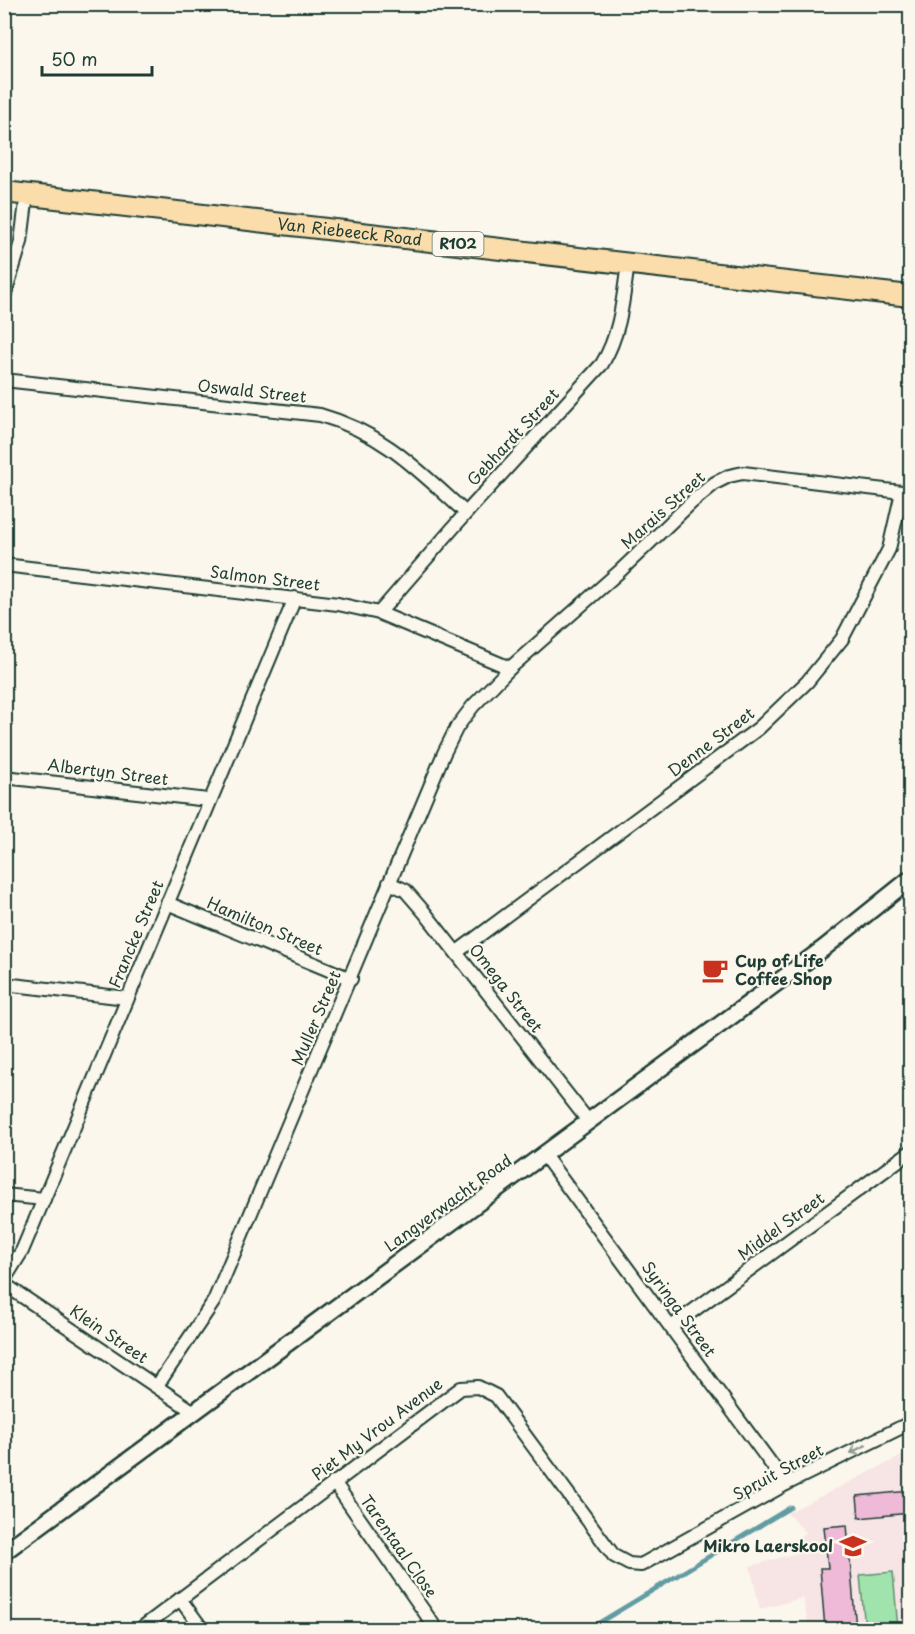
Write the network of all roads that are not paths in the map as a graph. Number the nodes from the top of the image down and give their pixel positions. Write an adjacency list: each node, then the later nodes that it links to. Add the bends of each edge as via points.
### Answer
1 (4, 192): 2 (main road, Van Riebeeck Road / R102)
2 (27, 194): 3 (main road, Van Riebeeck Road / R102); 5 (street, via 21,242)
3 (627, 263): 4 (main road, Van Riebeeck Road / R102); 8 (street, Gebhardt Street, via 622,313 612,348 602,364)
4 (910, 296)
5 (4, 297)
6 (4, 380): 8 (street, Oswald Street, via 320,415 362,429 398,453)
7 (906, 493): 12 (street, Marais Street, via 743,472 729,476 692,502); 18 (street, Denne Street, via 889,549 842,639 807,682 759,728)
8 (466, 513): 11 (street, Gebhardt Street)
9 (4, 565): 10 (street, Salmon Street)
10 (295, 598): 11 (street, Salmon Street); 14 (street, Francke Street)
11 (379, 613): 12 (street, Salmon Street)
12 (510, 668): 16 (street, Muller Street, via 458,727)
13 (4, 777): 14 (street, Albertyn Street)
14 (208, 800): 17 (street, Francke Street)
15 (910, 879): 22 (street, Langverwacht Road, via 824,948)
16 (389, 883): 18 (street, Omega Street, via 405,890); 19 (street, Muller Street)
17 (167, 903): 19 (street, Hamilton Street); 21 (street, Francke Street)
18 (457, 952): 22 (street, Omega Street)
19 (351, 979): 29 (street, Muller Street, via 214,1301)
20 (4, 984): 21 (street)
21 (127, 998): 26 (street, Francke Street)
22 (589, 1122): 24 (street, Langverwacht Road)
23 (910, 1152): 28 (street, Middel Street)
24 (544, 1155): 28 (street, Syringa Street); 30 (street, Langverwacht Road)
25 (4, 1195): 26 (street)
26 (44, 1199): 27 (street, Francke Street)
27 (4, 1282): 29 (street, Klein Street)
28 (671, 1327): 33 (street, Syringa Street)
29 (157, 1386): 30 (street, Klein Street)
30 (194, 1412): 34 (street, Langverwacht Road)
31 (910, 1423): 33 (street, Spruit Street, one-way to 33)
32 (334, 1482): 35 (street, Piet My Vrou Avenue, via 449,1395 477,1387 496,1396 614,1556 640,1565); 36 (street, Piet My Vrou Avenue); 39 (street, Tarentaal Close)
33 (786, 1484): 35 (street, Spruit Street)
34 (4, 1552)
35 (664, 1554)
36 (180, 1599): 37 (street, Piet My Vrou Avenue); 38 (street)
37 (139, 1629)
38 (203, 1629)
39 (437, 1629)

